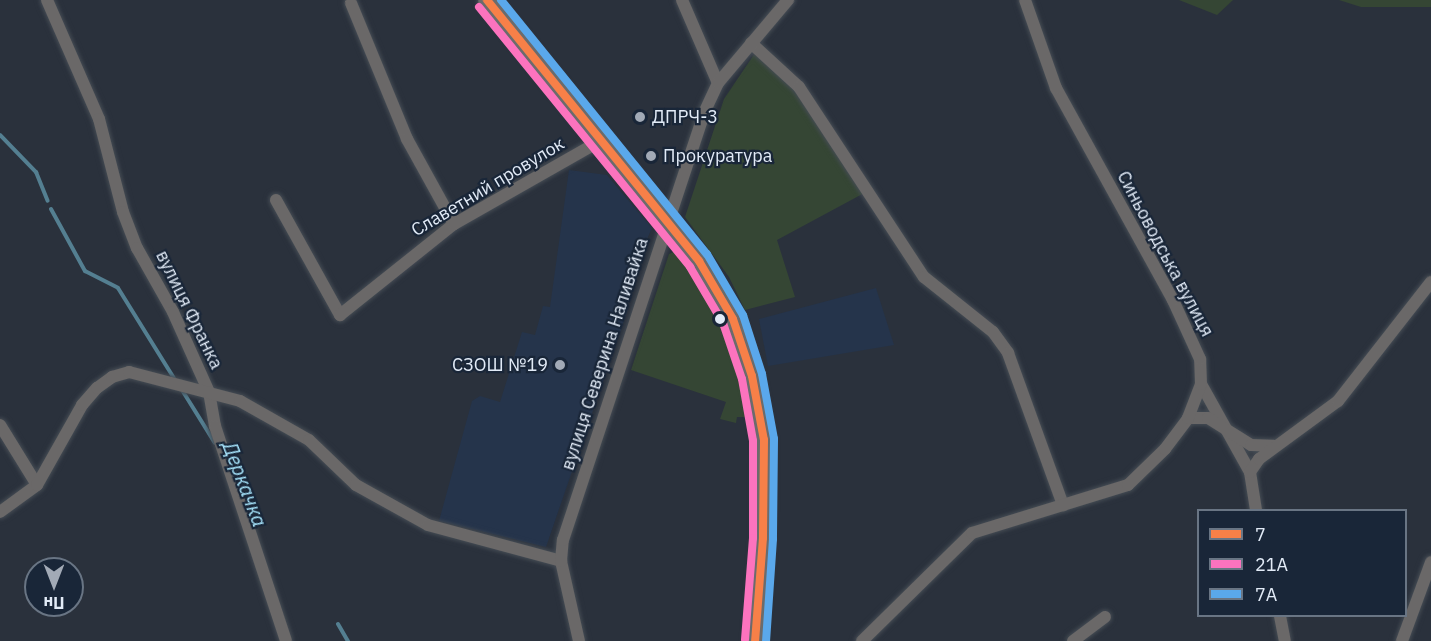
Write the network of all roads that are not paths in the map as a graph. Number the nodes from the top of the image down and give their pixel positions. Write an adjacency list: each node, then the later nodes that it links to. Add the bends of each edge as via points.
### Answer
1 (47, 0): 15 (street, вулиця Франка, via 99,119 123,212 137,248 173,312)
2 (488, 0): 9 (main road)
3 (682, 0): 8 (street)
4 (788, 0): 7 (street, вулиця Северина Наливайка)
5 (1025, 0): 14 (street, Синьоводська вулиця, via 1056,88 1196,349)
6 (351, 3): 11 (street, via 407,140)
7 (751, 43): 8 (street, вулиця Северина Наливайка); 22 (street, via 799,87 924,277 993,332 1008,353)
8 (718, 84): 12 (street, вулиця Северина Наливайка, via 704,113)
9 (602, 140): 11 (street, Славетний провулок); 12 (main road)
10 (276, 200): 11 (street, Славетний провулок, via 340,315)
11 (454, 224)
12 (666, 224): 25 (street, вулиця Северина Наливайка, via 563,540); 31 (main road, via 699,261 730,313 756,394 766,479)
13 (1431, 282): 19 (street, via 1338,401)
14 (1201, 384): 16 (street, Синьоводська вулиця); 18 (street)
15 (209, 392): 21 (street, via 147,374 129,372 112,376 82,405); 25 (street, via 240,400 309,440 356,485 428,525); 29 (street, вулиця Франка, via 214,426)
16 (1188, 418): 18 (street, via 1208,418); 22 (street, Синьоводська вулиця, via 1165,449 1128,484)
17 (0, 425): 21 (street)
18 (1229, 432): 19 (street, via 1251,445); 20 (street)
19 (1277, 446): 20 (street, via 1259,459)
20 (1250, 472): 23 (street)
21 (37, 485): 24 (street)
22 (1063, 505): 32 (street, Синьоводська вулиця, via 972,533)
23 (1256, 509)
24 (0, 512)
25 (561, 561): 30 (street, вулиця Северина Наливайка)
26 (1431, 562): 35 (street)
27 (1105, 617): 33 (street)
28 (1280, 617): 34 (street)
29 (285, 641)
30 (579, 641)
31 (755, 641)
32 (862, 641)
33 (1073, 641)
34 (1285, 641)
35 (1402, 641)

